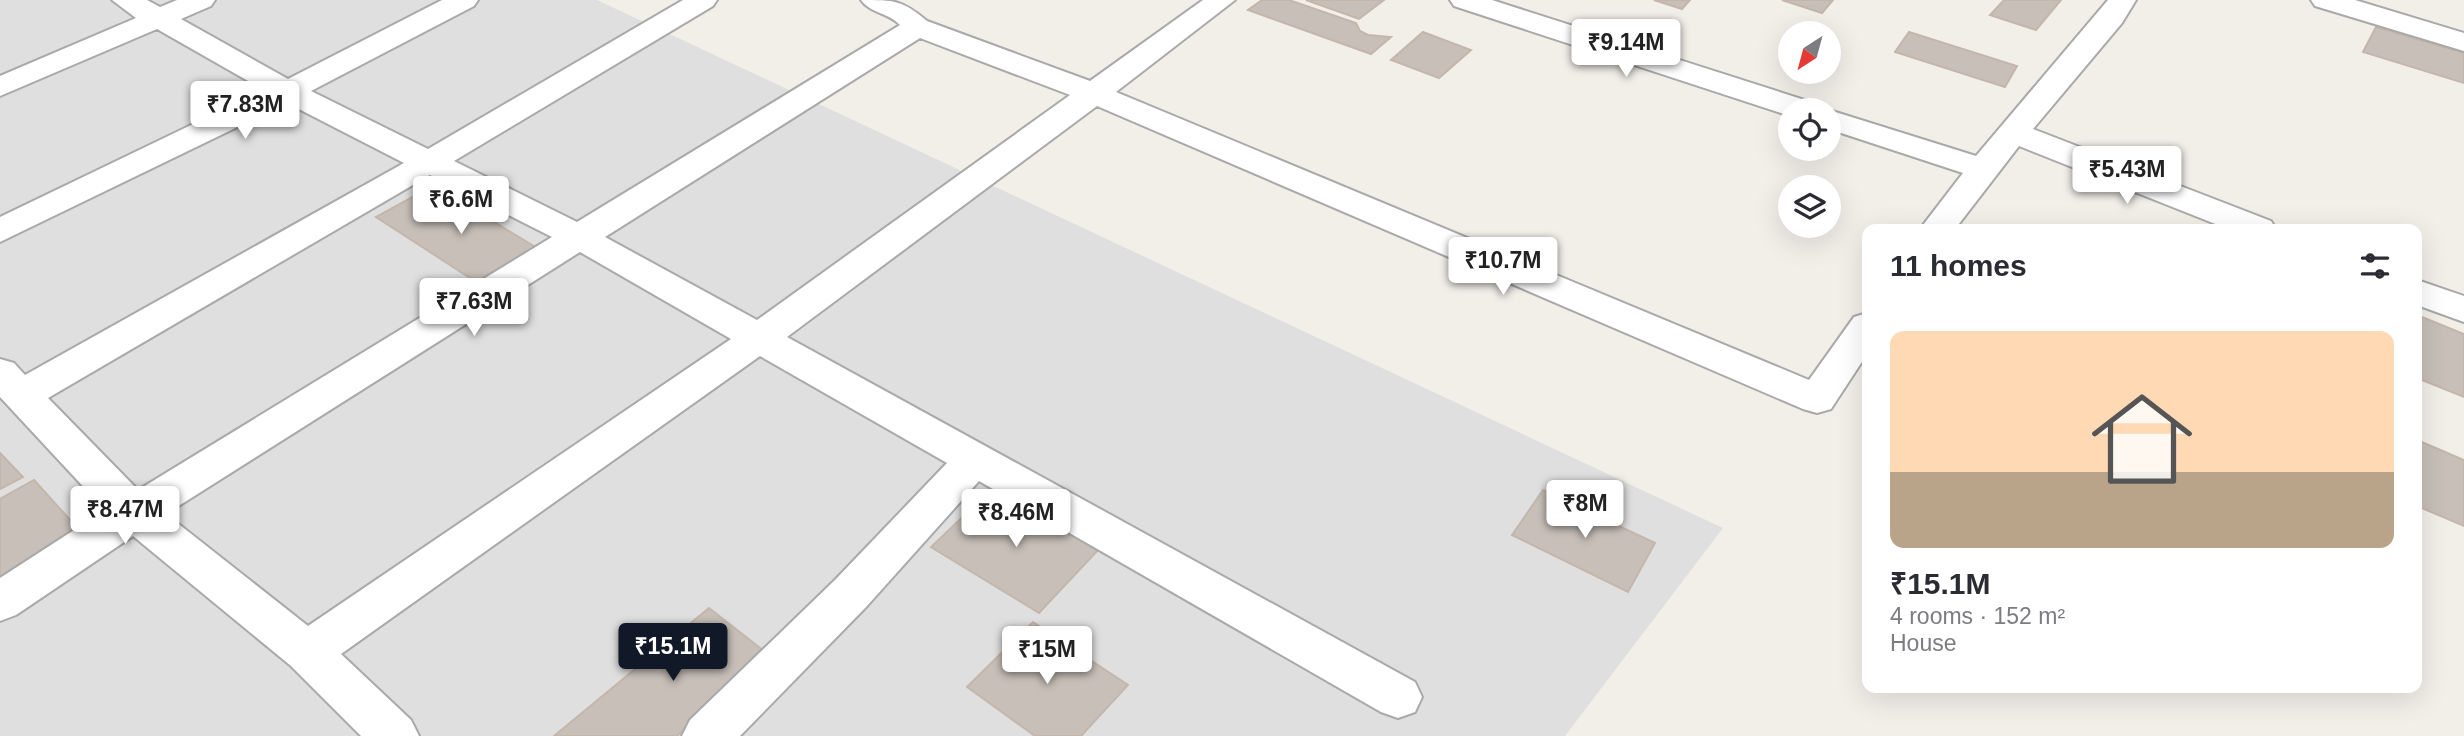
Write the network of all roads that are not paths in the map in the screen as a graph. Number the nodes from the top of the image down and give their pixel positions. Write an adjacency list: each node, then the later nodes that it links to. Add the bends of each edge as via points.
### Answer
1 (126, 0): 10 (street)
2 (201, 0): 10 (street)
3 (464, 0): 14 (street)
4 (703, 0): 19 (street)
5 (875, 0): 11 (street, via 901,10)
6 (1221, 0): 15 (street)
7 (1464, 0): 16 (street)
8 (2122, 0): 18 (street)
9 (2325, 0): 12 (street)
10 (159, 18): 13 (street); 14 (street)
11 (917, 27): 15 (street); 24 (street)
12 (2464, 42)
13 (0, 87)
14 (287, 92): 19 (street); 23 (street)
15 (1095, 94): 27 (street, via 1817,399); 28 (street)
16 (1778, 102)
17 (1841, 123): 20 (street)
18 (2014, 133): 20 (street); 22 (street)
19 (431, 161): 24 (street); 29 (street)
20 (1983, 169): 21 (street)
21 (1941, 224)
22 (2246, 224)
23 (0, 231)
24 (581, 238): 28 (street); 31 (street)
25 (2422, 294): 26 (street)
26 (2464, 310)
27 (1862, 333)
28 (759, 338): 30 (street); 33 (street)
29 (12, 383): 31 (street)
30 (975, 460): 34 (street); 36 (street, via 851,593)
31 (134, 513): 32 (street); 33 (street)
32 (0, 601)
33 (307, 652): 35 (street)
34 (1398, 697)
35 (394, 736)
36 (707, 736)

